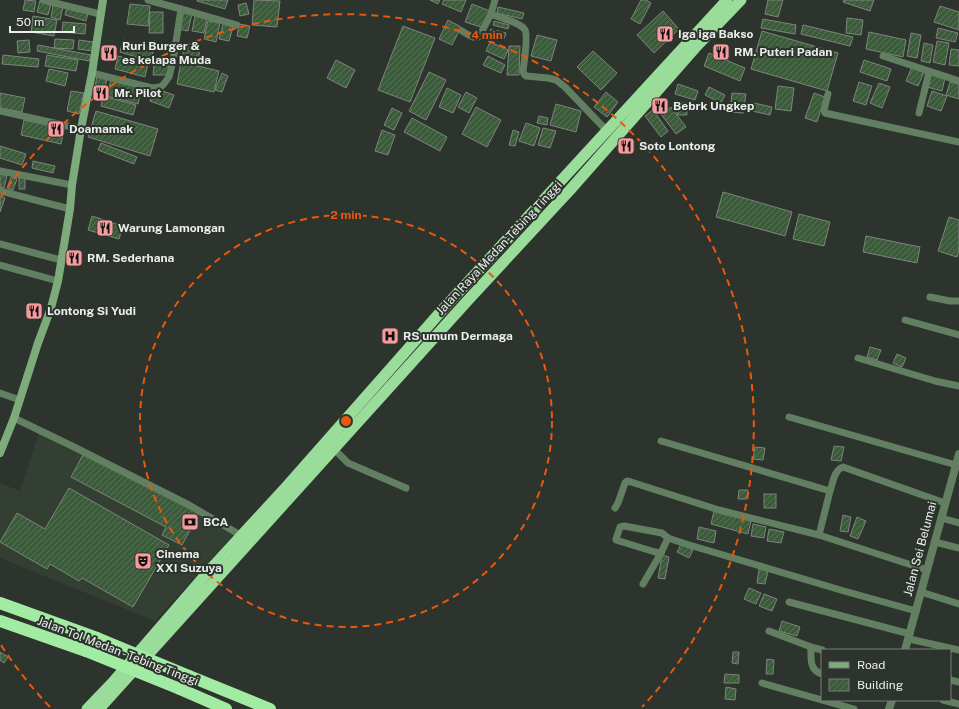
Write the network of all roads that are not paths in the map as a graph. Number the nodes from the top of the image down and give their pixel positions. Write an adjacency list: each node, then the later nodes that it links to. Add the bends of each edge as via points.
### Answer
1 (43, 0): 8 (street)
2 (103, 0): 8 (main road)
3 (148, 0): 7 (street)
4 (495, 0): 9 (street)
5 (727, 0): 20 (highway, Jalan Raya Medan-Tebing Tinggi)
6 (741, 0): 41 (highway, Jalan Raya Medan-Tebing Tinggi)
7 (181, 9): 10 (street); 14 (street, via 169,78 160,87 152,88)
8 (100, 14): 14 (main road)
9 (491, 14): 11 (street, via 479,37 475,38); 20 (street, via 525,30 524,74 556,80)
10 (237, 25)
11 (462, 31)
12 (883, 56): 13 (street)
13 (929, 72): 15 (street); 18 (street)
14 (92, 73): 19 (main road)
15 (959, 81)
16 (828, 94): 21 (street, via 825,113)
17 (0, 111): 19 (street)
18 (919, 113)
19 (81, 128): 23 (main road)
20 (607, 131): 52 (highway, Jalan Raya Medan-Tebing Tinggi, via 444,308)
21 (959, 142)
22 (0, 171): 23 (street)
23 (72, 185): 25 (main road)
24 (0, 191): 25 (street)
25 (70, 209): 27 (main road)
26 (0, 244): 27 (street)
27 (61, 260): 29 (main road)
28 (0, 265): 29 (street)
29 (58, 281): 37 (main road)
30 (930, 296): 31 (street)
31 (959, 301)
32 (905, 320): 33 (street)
33 (959, 335)
34 (858, 358): 35 (street)
35 (959, 386)
36 (0, 393): 37 (street)
37 (20, 400): 39 (main road)
38 (789, 417): 44 (street)
39 (14, 418): 42 (main road); 52 (street, via 189,505)
40 (661, 441): 46 (street)
41 (334, 449): 45 (street, via 348,463); 78 (highway, Jalan Raya Medan-Tebing Tinggi)
42 (0, 453)
43 (959, 454): 44 (street, Jalan Sei Belumai)
44 (956, 465): 47 (street, Jalan Sei Belumai)
45 (406, 488)
46 (830, 491): 47 (street, via 836,472 843,466); 51 (street)
47 (945, 503): 49 (street, Jalan Sei Belumai)
48 (615, 508): 51 (street, via 625,483 631,482 719,510)
49 (941, 518): 50 (street); 54 (street, Jalan Sei Belumai)
50 (959, 523)
51 (819, 535): 57 (street)
52 (242, 536): 77 (highway, Jalan Raya Medan-Tebing Tinggi)
53 (668, 538): 56 (street); 56 (street, via 662,533 620,527 616,540); 63 (street)
54 (935, 542): 55 (street); 57 (street, Jalan Sei Belumai)
55 (959, 548)
56 (661, 553): 58 (street)
57 (927, 570): 59 (street, Jalan Sei Belumai)
58 (643, 584)
59 (921, 592): 62 (street); 63 (street, Jalan Sei Belumai)
60 (789, 602): 66 (street)
61 (0, 603): 80 (highway, Jalan Tol Medan - Tebing Tinggi, bridge, via 97,638)
62 (959, 604)
63 (916, 611): 66 (street, Jalan Sei Belumai)
64 (0, 621): 79 (highway, Jalan Tol Medan - Tebing Tinggi, bridge, via 86,651)
65 (769, 631): 67 (street)
66 (909, 637): 68 (street, Jalan Sei Belumai); 70 (street)
67 (811, 647): 69 (street); 71 (street, via 812,665)
68 (905, 649)
69 (821, 650)
70 (959, 650)
71 (821, 674)
72 (762, 683): 73 (street)
73 (821, 700)
74 (826, 701): 81 (street)
75 (947, 701): 76 (street)
76 (959, 704)
77 (87, 709)
78 (99, 709)
79 (226, 709)
80 (270, 709)
81 (854, 709)

